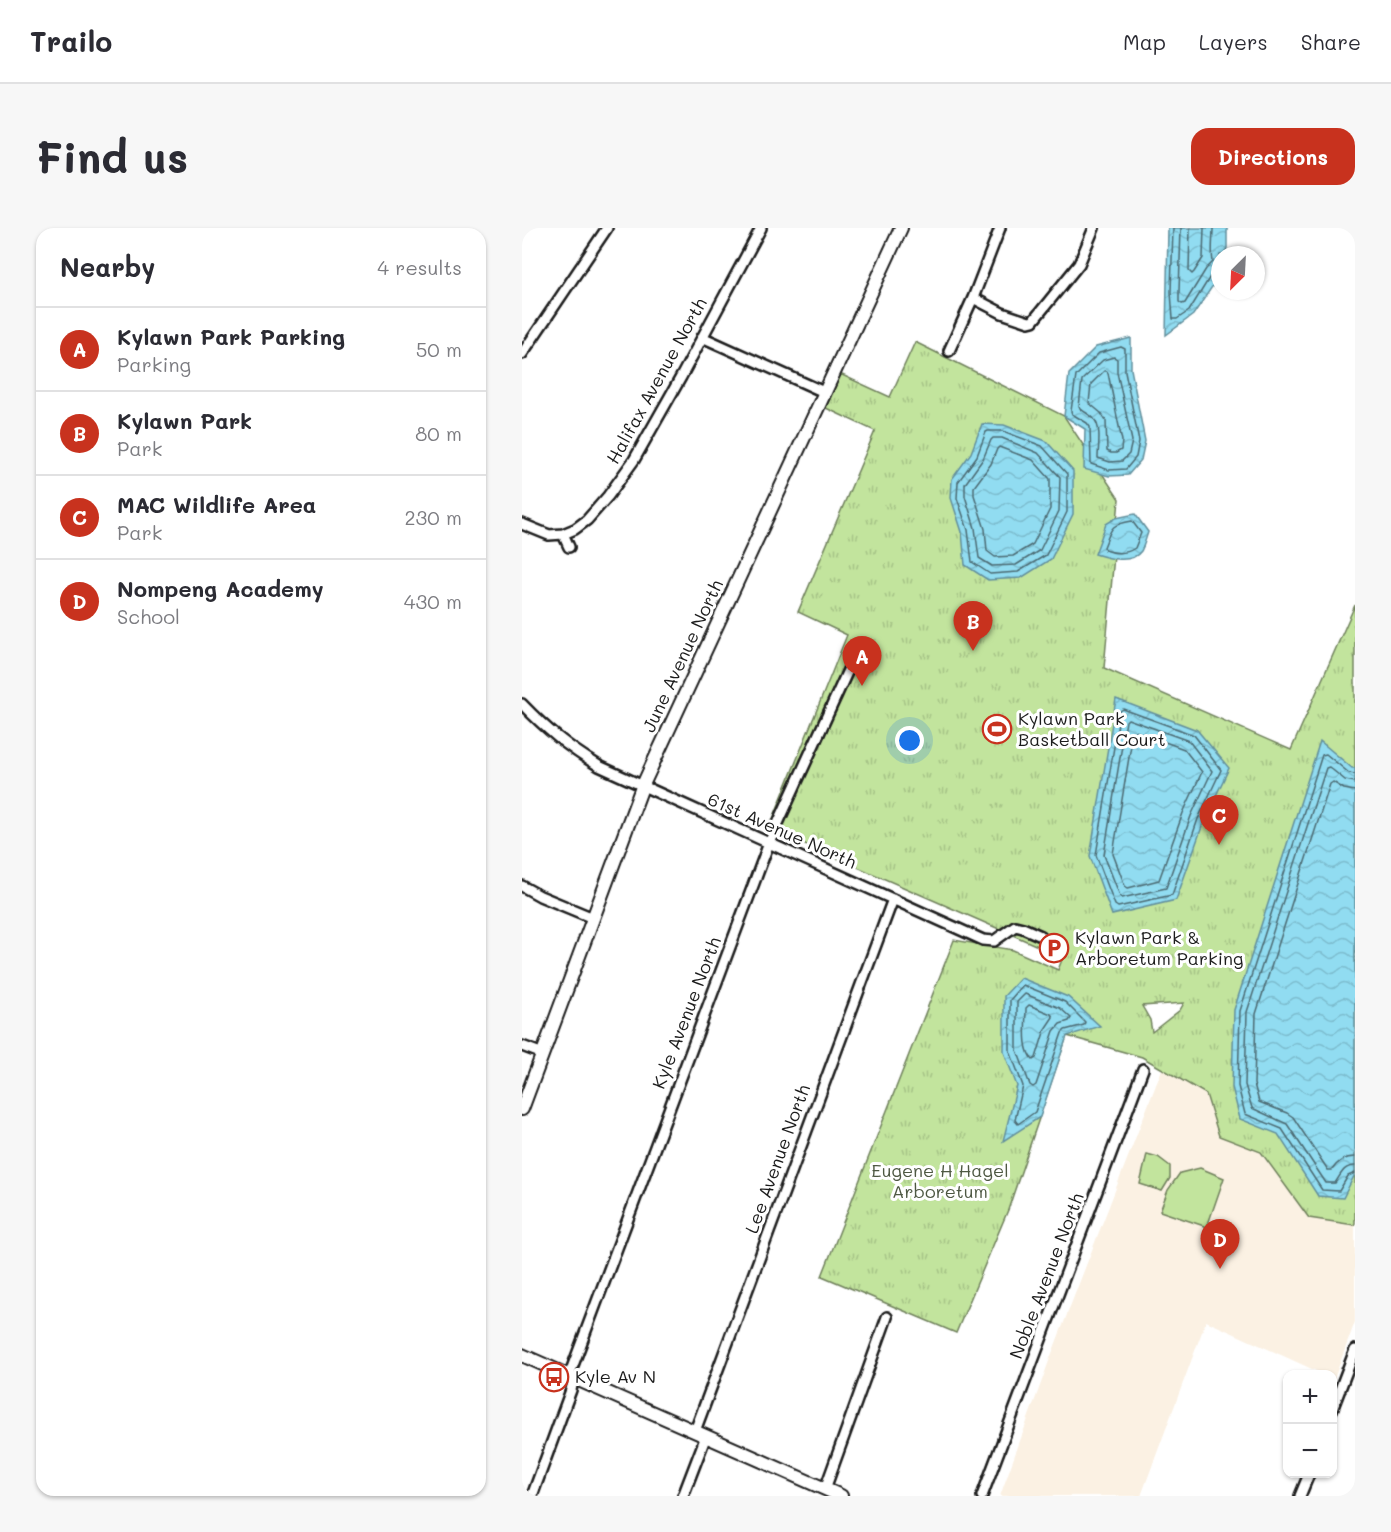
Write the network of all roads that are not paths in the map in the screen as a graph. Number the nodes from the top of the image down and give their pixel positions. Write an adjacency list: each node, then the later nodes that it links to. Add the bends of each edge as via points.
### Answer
1 (608, 228): 9 (street)
2 (761, 228): 7 (street, Halifax Avenue North)
3 (901, 228): 10 (street, June Avenue North)
4 (1000, 228): 6 (street)
5 (1094, 228): 6 (street, via 1079,264 1033,321 1002,313)
6 (973, 298): 8 (street)
7 (702, 338): 10 (street); 12 (street, Halifax Avenue North, via 634,460 587,520 576,530)
8 (949, 351)
9 (522, 354)
10 (824, 392): 16 (street, June Avenue North)
11 (522, 524): 12 (street, via 549,535)
12 (563, 534): 13 (street)
13 (569, 547)
14 (849, 668): 17 (street, Kyle Avenue North)
15 (522, 704): 16 (street, 61st Avenue North, via 576,752)
16 (642, 787): 17 (street, 61st Avenue North); 20 (street, June Avenue North)
17 (768, 843): 19 (street, 61st Avenue North); 29 (street, Kyle Avenue North)
18 (522, 886): 20 (street)
19 (893, 898): 21 (street, 61st Avenue North, via 983,940 994,941 1015,926); 31 (street, Lee Avenue North)
20 (593, 918): 23 (street, June Avenue North)
21 (1041, 936)
22 (522, 1046): 23 (street)
23 (543, 1054): 25 (street, June Avenue North)
24 (1143, 1069): 37 (street, Noble Avenue North)
25 (522, 1109)
26 (887, 1317): 33 (street)
27 (1355, 1350): 30 (street)
28 (522, 1355): 29 (street)
29 (572, 1377): 31 (street); 34 (street, Kyle Avenue North, via 571,1390)
30 (1337, 1397)
31 (700, 1434): 33 (street); 35 (street, Lee Avenue North)
32 (1306, 1478): 38 (street)
33 (825, 1489): 36 (street)
34 (532, 1496)
35 (683, 1496)
36 (841, 1496)
37 (982, 1496)
38 (1300, 1496)

